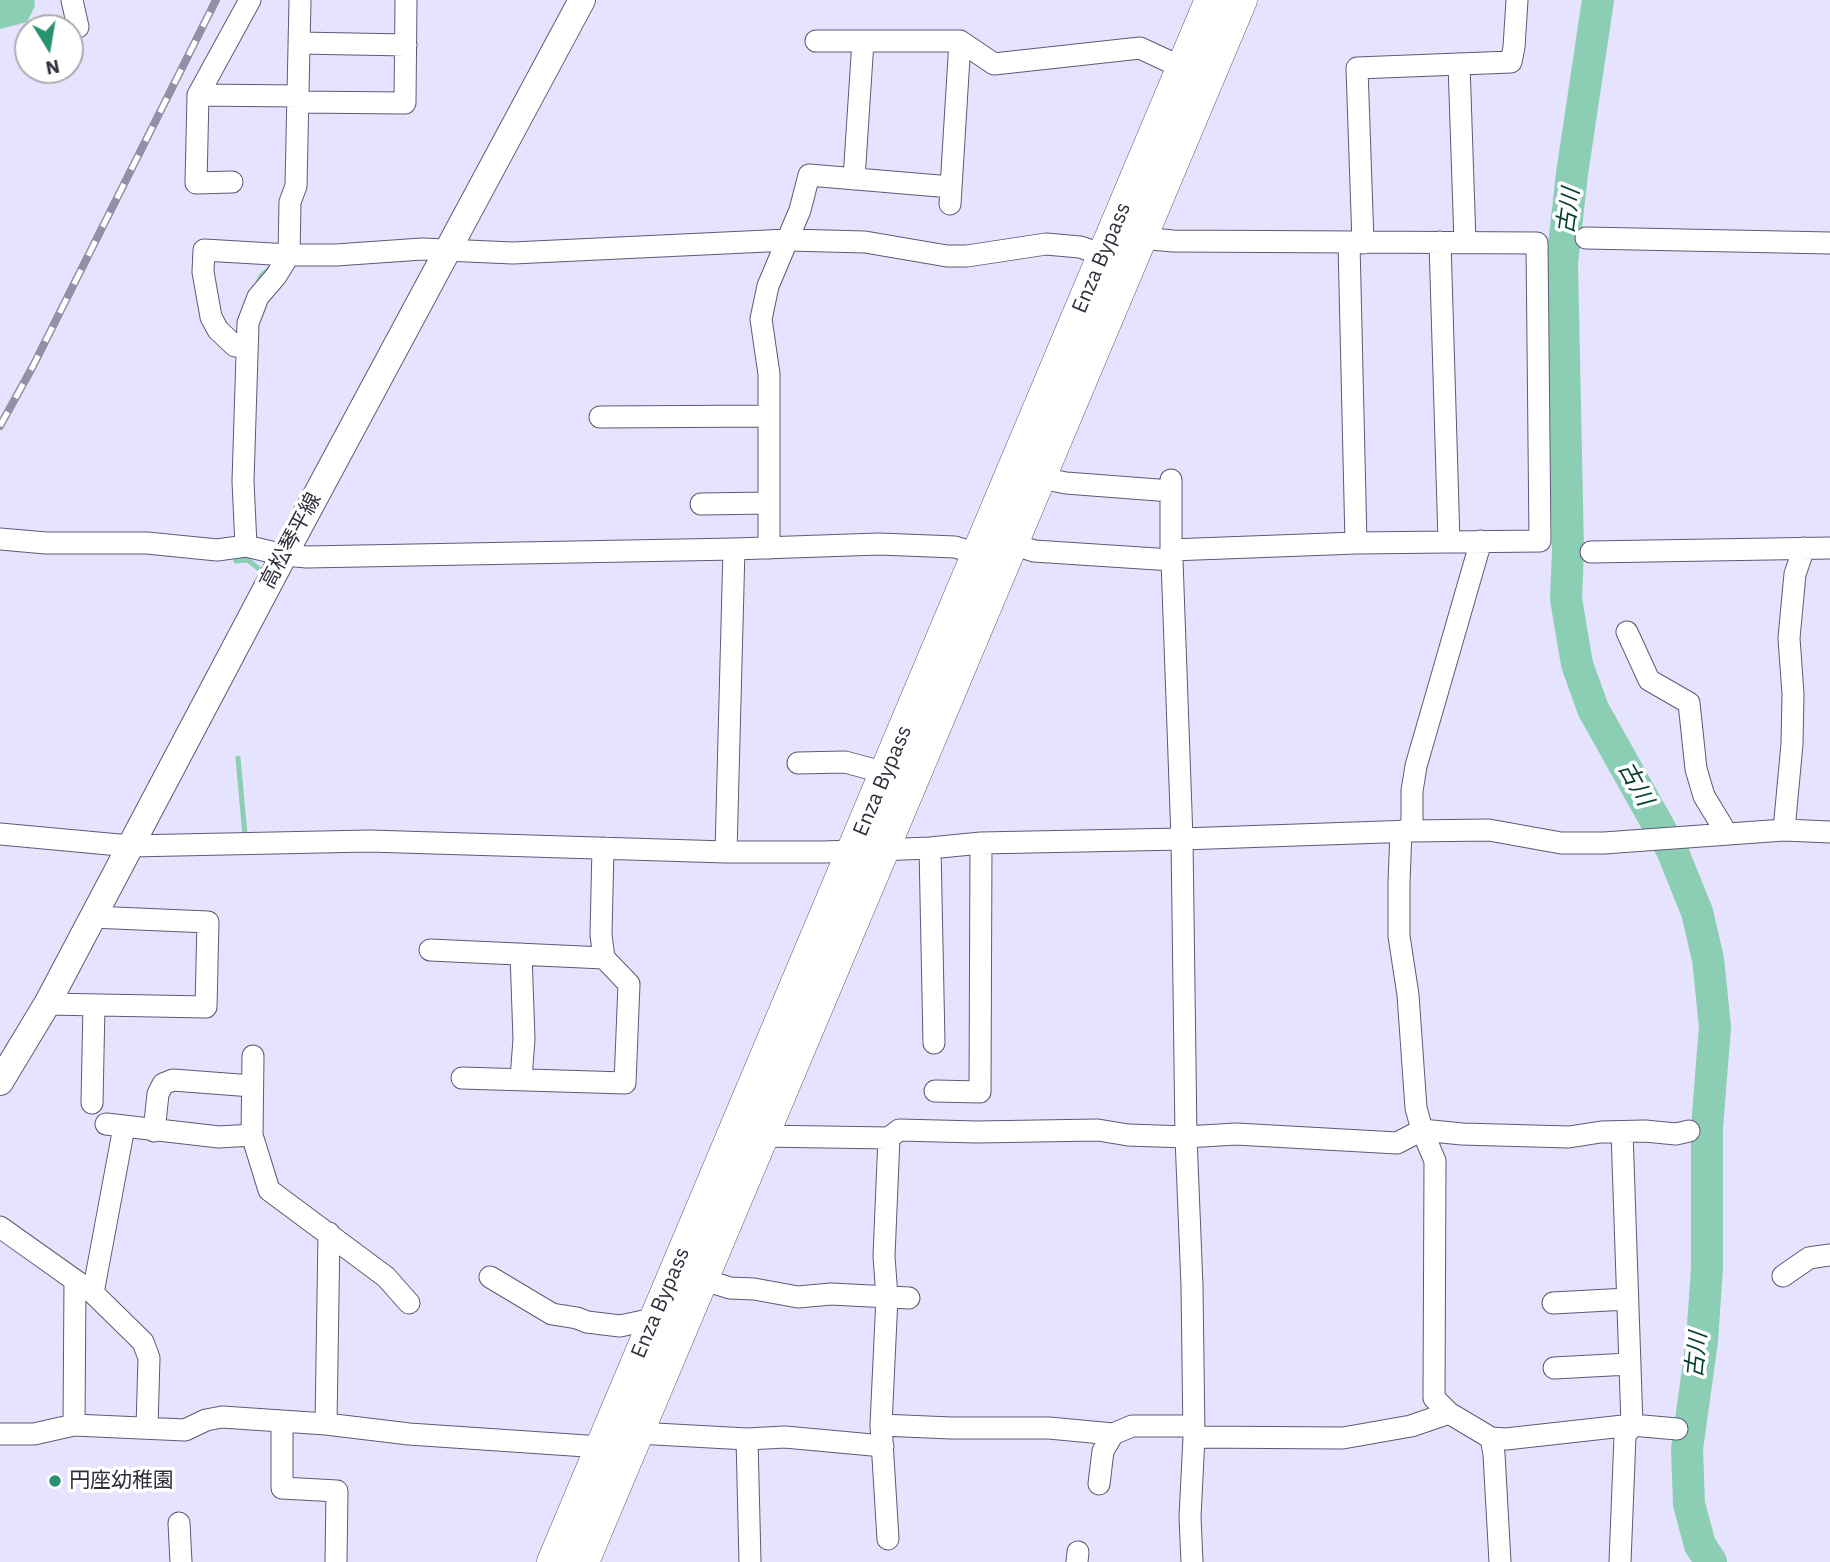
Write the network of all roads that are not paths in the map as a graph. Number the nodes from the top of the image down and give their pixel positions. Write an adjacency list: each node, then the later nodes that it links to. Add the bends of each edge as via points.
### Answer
1 (250, 0): 15 (street)
2 (300, 0): 11 (street)
3 (406, 0): 12 (street)
4 (582, 0): 26 (main road, 高松琴平線)
5 (1212, 0): 14 (highway, Enza Bypass)
6 (1241, 0): 20 (highway, Enza Bypass)
7 (1517, 0): 13 (street, via 1511,62)
8 (816, 41): 9 (street)
9 (863, 41): 10 (street); 17 (street)
10 (960, 41): 14 (street, via 994,64 1140,48); 17 (street, via 951,196)
11 (299, 43): 12 (street); 16 (street)
12 (406, 45): 16 (street, via 405,103)
13 (1459, 64): 23 (street); 24 (street, via 1357,68)
14 (1183, 68): 28 (highway, Enza Bypass)
15 (198, 95): 16 (street); 18 (street, via 196,183)
16 (298, 99): 27 (street)
17 (854, 179): 21 (street, via 809,175)
18 (232, 182)
19 (1586, 237): 25 (street)
20 (1141, 238): 24 (street); 28 (highway); 32 (highway, Enza Bypass)
21 (788, 240): 26 (street); 28 (street, via 864,242 947,256 1046,244 1080,247); 30 (street, via 768,286 761,319)
22 (1440, 242): 23 (street); 24 (street); 36 (street)
23 (1465, 242): 37 (street, via 1537,243 1540,541)
24 (1356, 243): 38 (street)
25 (1830, 243)
26 (447, 252): 27 (street); 46 (main road, 高松琴平線)
27 (289, 255): 29 (street, via 258,297 248,323); 29 (street, via 204,250 211,317 235,345)
28 (1104, 256): 47 (highway, Enza Bypass)
29 (247, 348): 40 (street)
30 (769, 416): 31 (street); 33 (street)
31 (600, 417)
32 (1041, 478): 39 (highway, Enza Bypass); 48 (street, via 1066,483 1171,485)
33 (769, 503): 34 (street); 41 (street)
34 (701, 504)
35 (0, 539): 40 (street, via 217,550)
36 (1449, 541): 37 (street); 38 (street)
37 (1481, 541): 53 (street, via 1416,766)
38 (1356, 543): 48 (street)
39 (1013, 544): 47 (highway); 48 (street, via 1034,551); 62 (highway, Enza Bypass)
40 (246, 545): 46 (street)
41 (769, 548): 44 (street); 47 (street, via 879,544 955,547)
42 (1804, 548): 43 (street); 45 (street); 52 (street, via 1795,574 1789,638 1793,719)
43 (1830, 548)
44 (734, 549): 46 (street); 63 (street)
45 (1591, 552)
46 (284, 555): 59 (main road, 高松琴平線)
47 (978, 555): 51 (highway, Enza Bypass)
48 (1171, 555): 57 (street)
49 (1628, 632): 56 (street, via 1649,680 1689,703 1696,769 1704,796)
50 (798, 764): 51 (street, via 845,762)
51 (886, 773): 62 (highway, Enza Bypass)
52 (1784, 830): 54 (street); 56 (street)
53 (1407, 831): 56 (street, via 1489,830 1561,843); 57 (street); 78 (street, via 1399,883 1399,936)
54 (1830, 832)
55 (0, 834): 59 (street)
56 (1727, 834)
57 (1182, 839): 58 (street); 84 (street)
58 (981, 843): 61 (street); 76 (street, via 980,1092)
59 (130, 846): 60 (street, via 369,841); 64 (main road, 高松琴平線)
60 (603, 848): 63 (street); 67 (street)
61 (930, 848): 62 (street); 70 (street)
62 (869, 850): 63 (street); 83 (highway, Enza Bypass); 99 (highway, Enza Bypass)
63 (726, 852)
64 (92, 918): 68 (main road, 高松琴平線); 69 (street, via 208,922 206,1007)
65 (430, 950): 66 (street)
66 (521, 954): 67 (street); 73 (street)
67 (604, 958): 73 (street, via 629,984 625,1083)
68 (47, 1004): 69 (street); 74 (main road, 高松琴平線)
69 (94, 1005): 77 (street)
70 (934, 1043)
71 (253, 1056): 75 (street)
72 (462, 1077): 73 (street)
73 (521, 1079)
74 (0, 1082)
75 (252, 1086): 79 (street, via 173,1080 163,1084); 82 (street)
76 (935, 1091)
77 (92, 1103)
78 (1422, 1130): 81 (street, via 1569,1137); 84 (street, via 1397,1143 1236,1134); 102 (street, via 1435,1161 1432,1387 1434,1398)
79 (154, 1131): 82 (street); 93 (street, via 115,1126)
80 (1689, 1131): 81 (street)
81 (1622, 1132): 96 (street)
82 (252, 1135): 87 (street, via 268,1190)
83 (761, 1136): 85 (street); 91 (highway, Enza Bypass)
84 (1186, 1137): 85 (street, via 1098,1130 899,1130); 109 (street)
85 (889, 1138): 94 (street, via 884,1256)
86 (0, 1227): 92 (street)
87 (329, 1233): 97 (street, via 386,1276); 104 (street)
88 (1830, 1255): 89 (street, via 1809,1258)
89 (1783, 1276)
90 (490, 1277): 99 (street, via 552,1314 620,1326)
91 (701, 1279): 94 (street, via 730,1288 798,1297); 110 (highway, Enza Bypass)
92 (75, 1280): 93 (street); 105 (street)
93 (93, 1293): 107 (street, via 143,1342 149,1359)
94 (887, 1297): 95 (street); 113 (street)
95 (909, 1298)
96 (1627, 1299): 98 (street); 100 (street)
97 (409, 1303)
98 (1553, 1303)
99 (653, 1319): 116 (highway, Enza Bypass)
100 (1629, 1364): 101 (street); 106 (street)
101 (1554, 1368)
102 (1449, 1413): 109 (street, via 1411,1426 1343,1438); 114 (street)
103 (282, 1421): 104 (street); 107 (street, via 222,1417 185,1430); 121 (street, via 282,1488 337,1490)
104 (326, 1424): 116 (street)
105 (74, 1425): 107 (street); 111 (street, via 34,1434)
106 (1632, 1426): 108 (street); 114 (street); 127 (street, via 1625,1436)
107 (147, 1427)
108 (1677, 1429)
109 (1193, 1432): 112 (street, via 1132,1426); 125 (street)
110 (637, 1433): 115 (street); 123 (highway, Enza Bypass)
111 (0, 1434)
112 (1113, 1434): 113 (street, via 1049,1428 951,1428); 117 (street, via 1103,1451)
113 (882, 1436): 115 (street); 119 (street)
114 (1491, 1438): 126 (street)
115 (747, 1439): 124 (street)
116 (601, 1447): 122 (highway, Enza Bypass)
117 (1099, 1484)
118 (179, 1523): 120 (street)
119 (888, 1539)
120 (181, 1562)
121 (336, 1562)
122 (553, 1562)
123 (583, 1562)
124 (750, 1562)
125 (1192, 1562)
126 (1500, 1562)
127 (1620, 1562)

